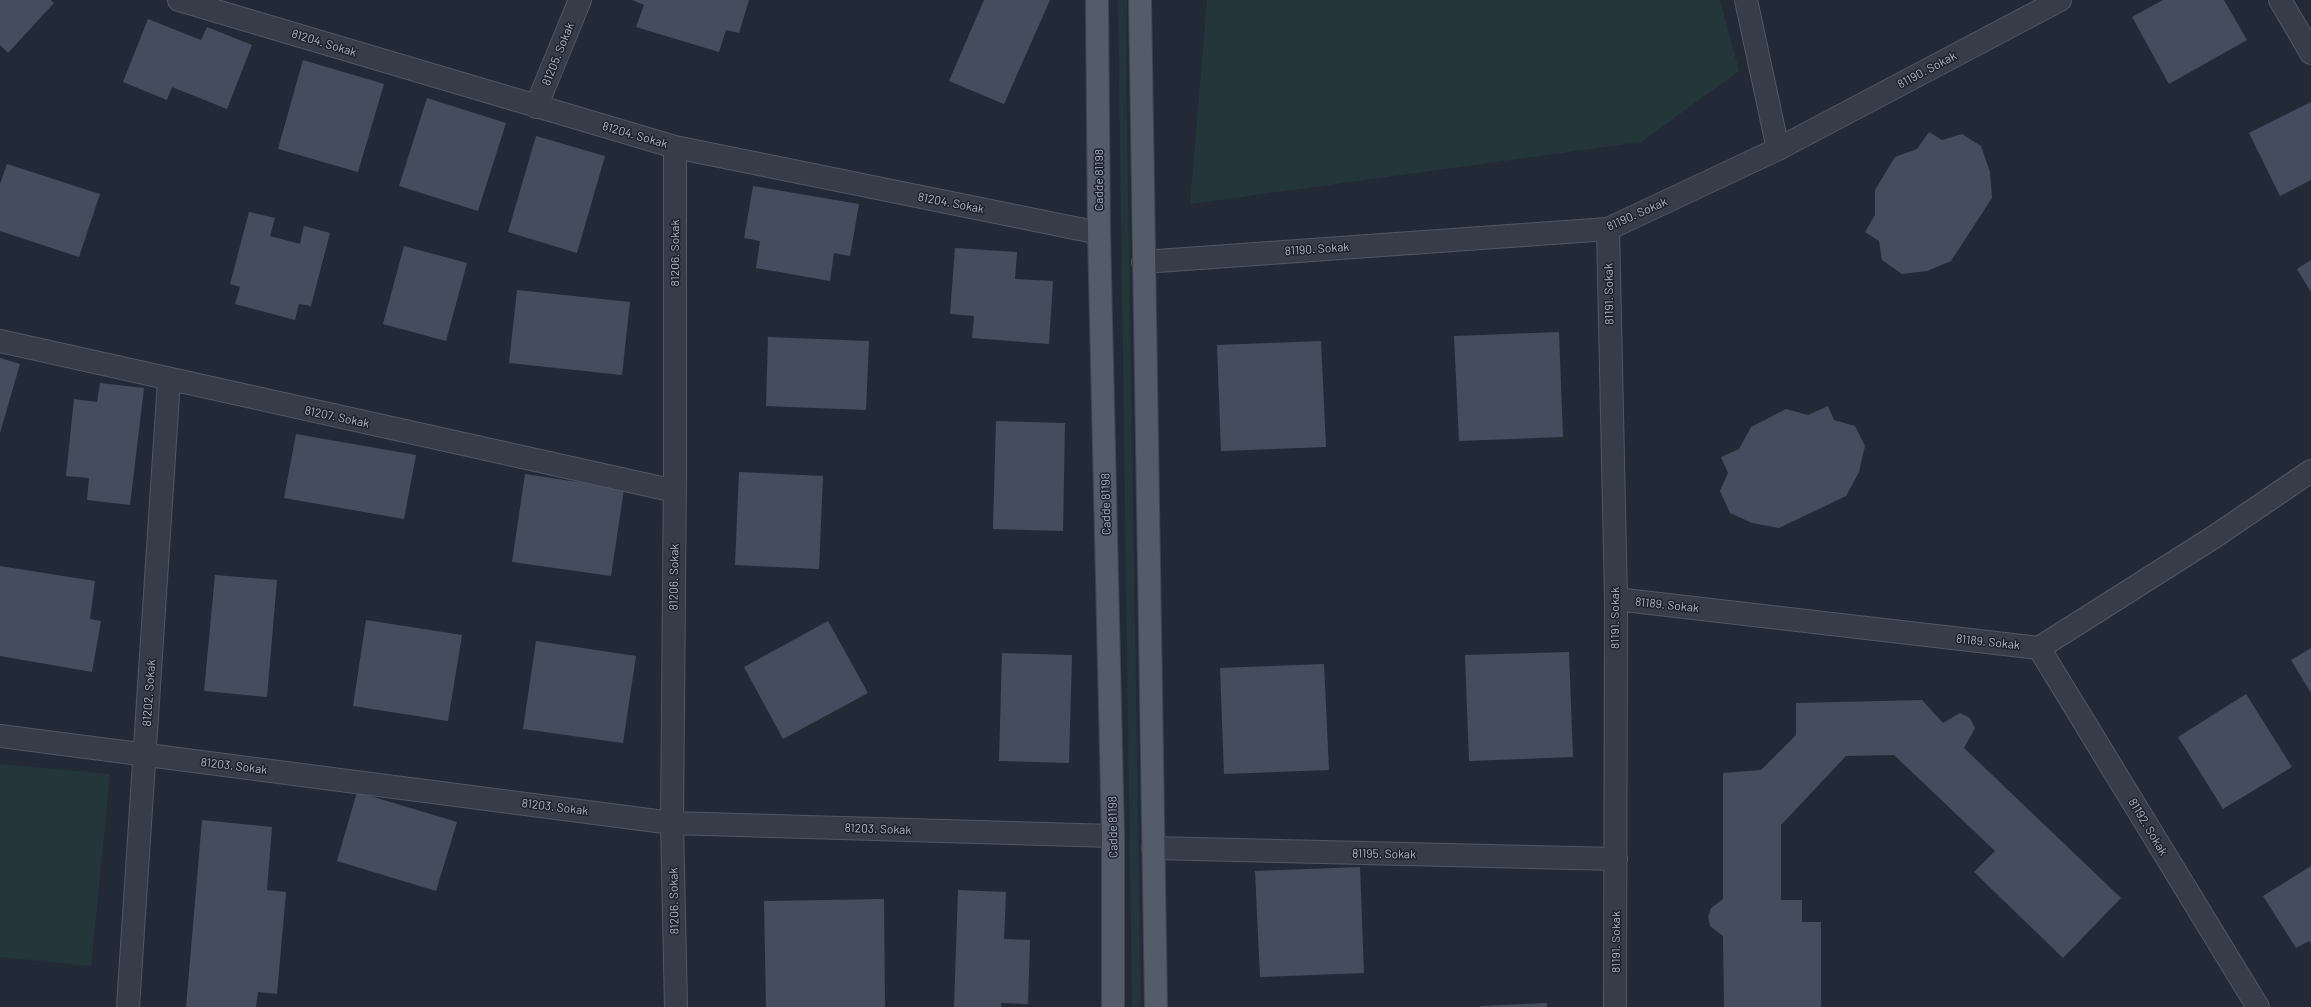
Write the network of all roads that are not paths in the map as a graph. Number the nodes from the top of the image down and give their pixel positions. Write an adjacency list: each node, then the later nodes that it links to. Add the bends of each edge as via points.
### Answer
1 (179, 0): 9 (street, 81204. Sokak)
2 (580, 0): 9 (street, 81205. Sokak)
3 (1097, 0): 13 (main road, Cadde 81198)
4 (1140, 0): 14 (main road)
5 (1746, 0): 11 (street)
6 (2060, 0): 11 (street, 81190. Sokak)
7 (2280, 0): 8 (street)
8 (2311, 53)
9 (536, 107): 10 (street, 81204. Sokak)
10 (674, 147): 13 (street, 81204. Sokak); 18 (street, 81206. Sokak)
11 (1778, 149): 12 (street, 81190. Sokak)
12 (1608, 229): 14 (street, 81190. Sokak); 19 (street, 81191. Sokak)
13 (1099, 234): 24 (main road, Cadde 81198)
14 (1143, 262): 25 (main road)
15 (0, 341): 16 (street, 81207. Sokak)
16 (169, 380): 18 (street, 81207. Sokak); 22 (street, 81202. Sokak)
17 (2311, 471): 20 (street, via 2214,537)
18 (675, 491): 23 (street, 81206. Sokak)
19 (1616, 600): 20 (street, 81189. Sokak); 26 (street, 81191. Sokak)
20 (2039, 648): 32 (street, 81192. Sokak)
21 (0, 736): 22 (street, 81203. Sokak)
22 (145, 754): 23 (street, 81203. Sokak); 27 (street, 81202. Sokak)
23 (672, 823): 24 (street, 81203. Sokak); 28 (street, 81206. Sokak)
24 (1114, 836): 29 (main road, Cadde 81198)
25 (1153, 848): 26 (street, 81195. Sokak); 30 (main road)
26 (1616, 859): 31 (street, 81191. Sokak)
27 (128, 1007)
28 (676, 1007)
29 (1113, 1007)
30 (1156, 1007)
31 (1615, 1007)
32 (2258, 1007)

